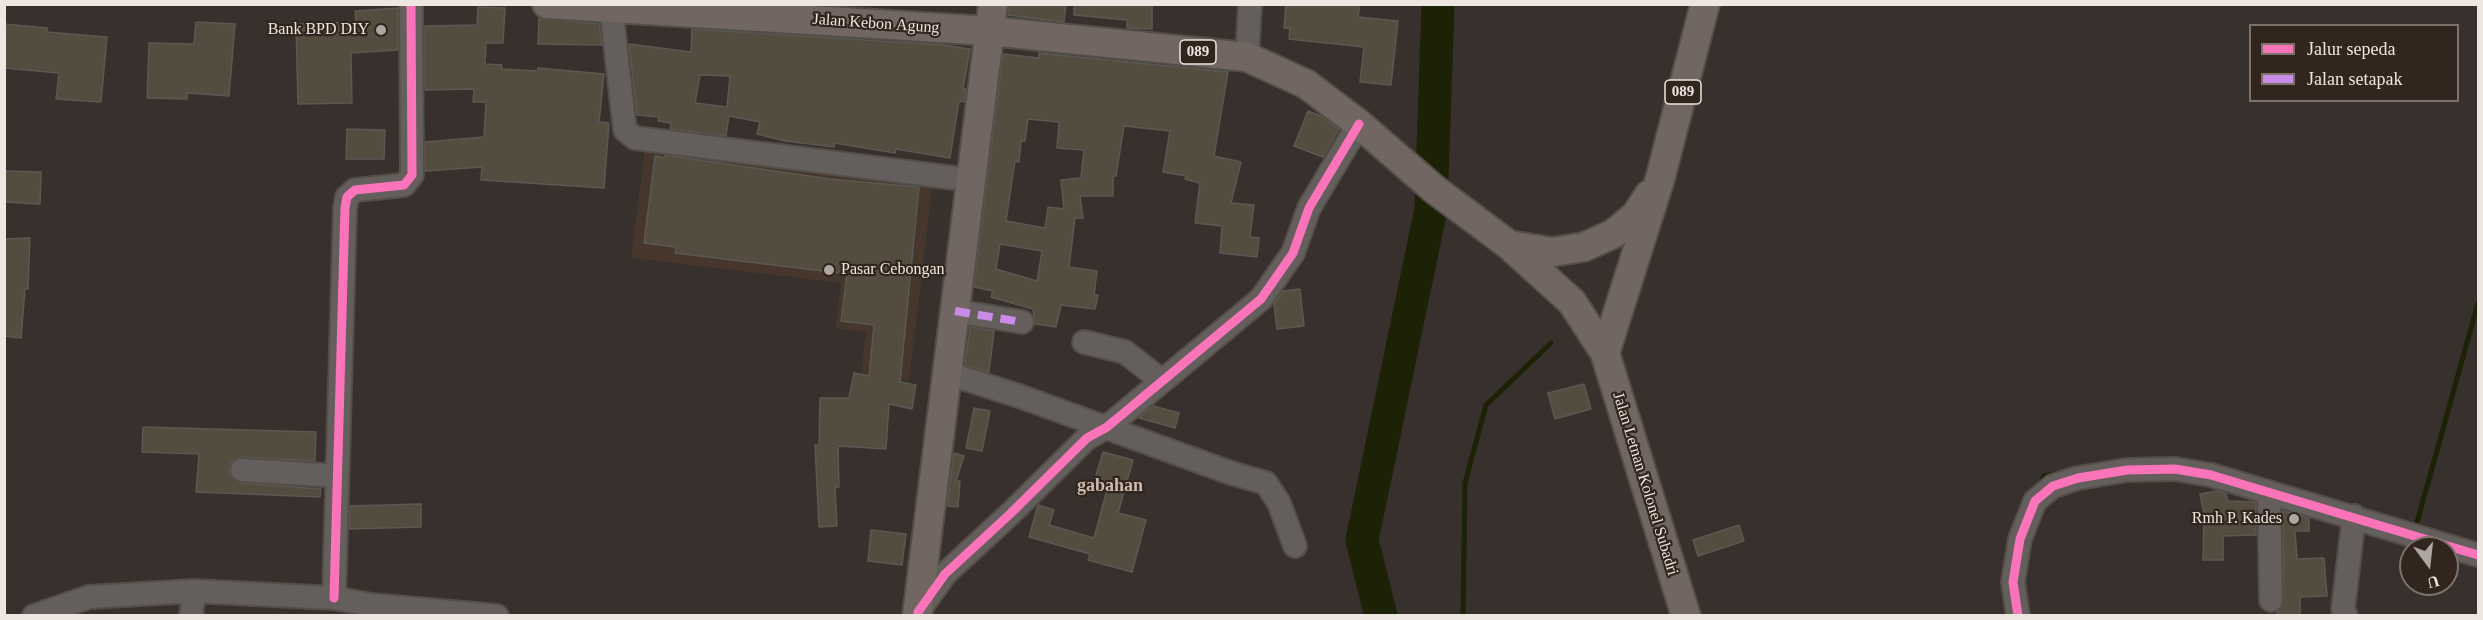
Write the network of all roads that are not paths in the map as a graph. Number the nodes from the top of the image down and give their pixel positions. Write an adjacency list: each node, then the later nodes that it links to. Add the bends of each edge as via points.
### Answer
1 (411, 4): 20 (street, via 412,175 404,185 355,190 347,197 345,208)
2 (547, 4): 5 (main road, Jalan Kebon Agung)
3 (1250, 4): 7 (street)
4 (1705, 4): 9 (main road, 089)
5 (629, 7): 6 (main road, Jalan Kebon Agung); 10 (street, via 624,122 625,130 635,138)
6 (991, 18): 7 (main road, 089); 10 (main road)
7 (1247, 57): 8 (main road, 089, via 1306,84)
8 (1359, 124): 11 (main road, 089, via 1434,189); 17 (street, via 1309,208 1293,254 1261,299)
9 (1660, 179): 11 (main road, 089, via 1636,215 1613,234 1584,247 1552,252); 15 (main road)
10 (971, 180): 12 (main road)
11 (1509, 244): 15 (main road, Jalan Letnan Kolonel Subadri, via 1572,302)
12 (955, 311): 13 (street); 16 (main road)
13 (1022, 322)
14 (1083, 342): 17 (street, via 1125,352)
15 (1605, 353): 34 (main road, Jalan Letnan Kolonel Subadri)
16 (948, 373): 18 (street); 30 (main road)
17 (1162, 381): 18 (street)
18 (1107, 427): 23 (street, via 1266,483 1279,503); 30 (street, via 1087,438 945,574)
19 (242, 470): 20 (street)
20 (337, 476): 26 (street)
21 (2269, 493): 22 (street); 27 (street); 35 (street, via 2211,475 2175,469 2127,470 2053,486 2035,501 2020,539 2013,582)
22 (2354, 516): 24 (street); 36 (street, via 2343,609)
23 (1294, 546)
24 (2478, 555)
25 (194, 591): 26 (street); 28 (street); 32 (street)
26 (334, 598): 29 (street)
27 (2271, 600)
28 (122, 605): 31 (street, via 89,597)
29 (371, 610): 33 (street)
30 (918, 614)
31 (34, 615)
32 (191, 615)
33 (497, 615)
34 (1686, 615)
35 (2018, 615)
36 (2346, 615)

